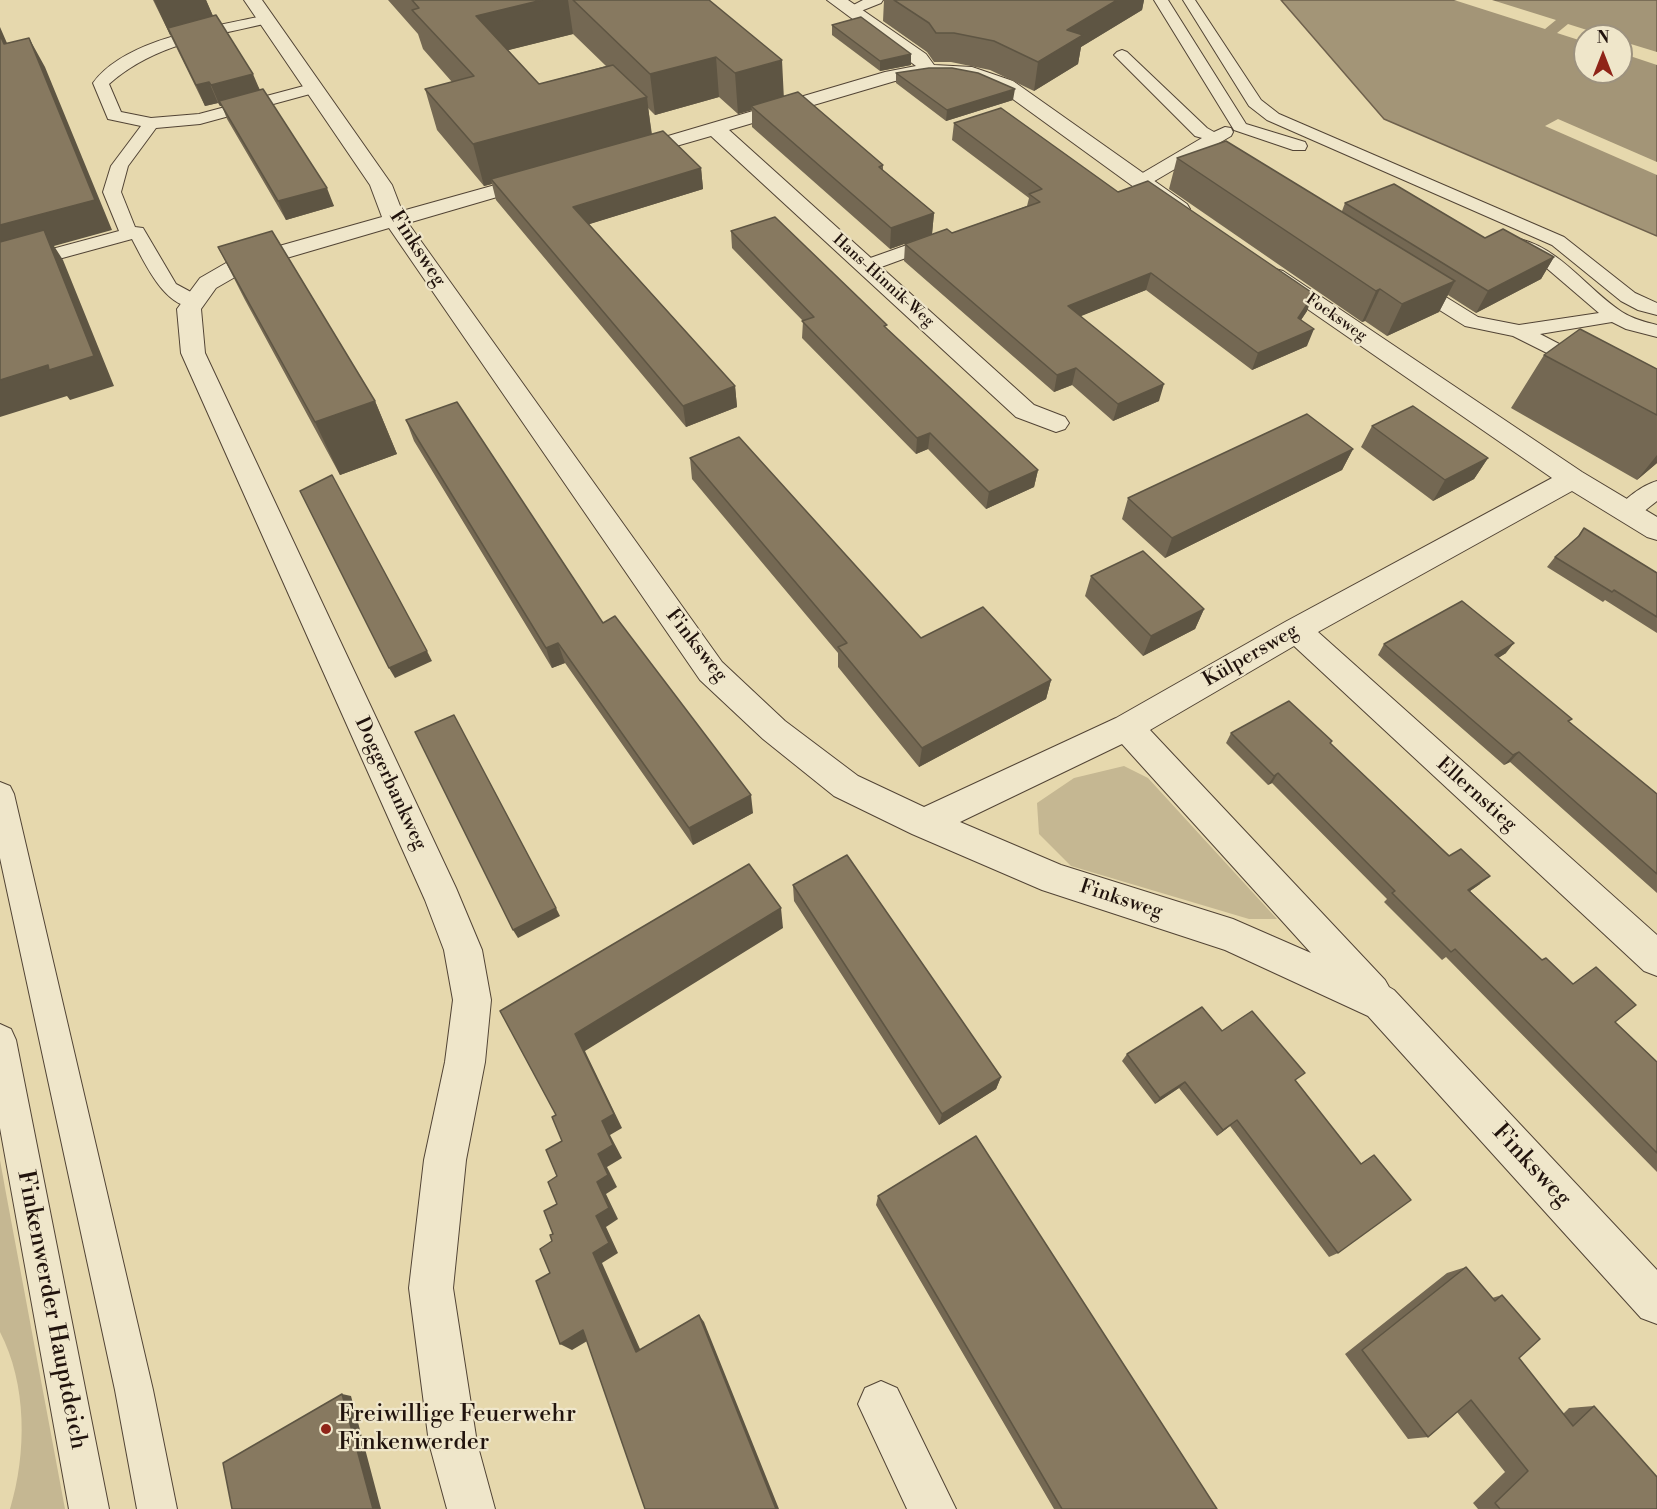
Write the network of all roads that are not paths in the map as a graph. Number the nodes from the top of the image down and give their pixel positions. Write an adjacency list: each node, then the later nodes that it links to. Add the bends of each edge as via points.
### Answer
1 (253, 0): 6 (street, Finksweg)
2 (876, 0): 5 (lane)
3 (1161, 0): 11 (lane)
4 (1189, 1): 28 (lane, via 1255,103 1273,117 1558,241 1628,297)
5 (843, 5): 8 (street, via 919,58)
6 (267, 19): 9 (street, Finksweg); 10 (lane, via 164,44 115,68 101,83 114,116)
7 (1122, 55): 13 (lane, via 1201,132)
8 (928, 70): 12 (street, via 892,76); 16 (street, via 972,73 1006,85)
9 (315, 88): 10 (lane, via 200,119); 18 (street, Finksweg, via 381,184)
10 (151, 123): 20 (lane, via 120,166 112,192)
11 (1240, 127): 13 (lane); 17 (lane, via 1279,138)
12 (716, 129): 14 (street); 24 (street, Hans-Hinnik-Weg)
13 (1208, 147): 16 (lane)
14 (613, 158)
15 (556, 174): 18 (street)
16 (1140, 182): 19 (street)
17 (1427, 203)
18 (394, 219): 27 (street, via 241,264 208,283); 41 (street, Finksweg, via 711,671 774,730 846,786)
19 (1199, 223)
20 (129, 234): 25 (lane); 27 (lane, via 140,235 168,288)
21 (1501, 236): 29 (lane, via 1543,255)
22 (946, 237): 24 (lane)
23 (1258, 264): 34 (street, Focksweg)
24 (866, 266): 33 (street, Hans-Hinnik-Weg, via 1025,411)
25 (0, 269)
26 (1402, 278): 30 (lane, via 1472,322)
27 (195, 302): 49 (street, Doggerbankweg, via 189,309 193,353 463,950 472,1000 465,1062 446,1160 431,1288 453,1443)
28 (1657, 309)
29 (1615, 316): 30 (lane); 31 (lane, via 1634,326)
30 (1518, 331): 32 (lane)
31 (1657, 331)
32 (1598, 372)
33 (1056, 423)
34 (1572, 479): 36 (street, Focksweg); 38 (street, Külpersweg)
35 (1657, 489): 36 (lane)
36 (1627, 512): 37 (street, Focksweg)
37 (1657, 530)
38 (1296, 630): 39 (street, Külpersweg); 42 (street, Ellernstieg)
39 (1127, 727): 41 (street, Külpersweg); 43 (street, Finksweg)
40 (0, 794): 48 (lane, via 129,1367)
41 (924, 823): 43 (street, Finksweg, via 1055,879 1233,936)
42 (1657, 959)
43 (1381, 1004): 45 (street, Finksweg)
44 (0, 1040): 47 (lane, Finkenwerder Hauptdeich)
45 (1657, 1302)
46 (881, 1404): 50 (street)
47 (89, 1509)
48 (157, 1509)
49 (471, 1509)
50 (932, 1509)

